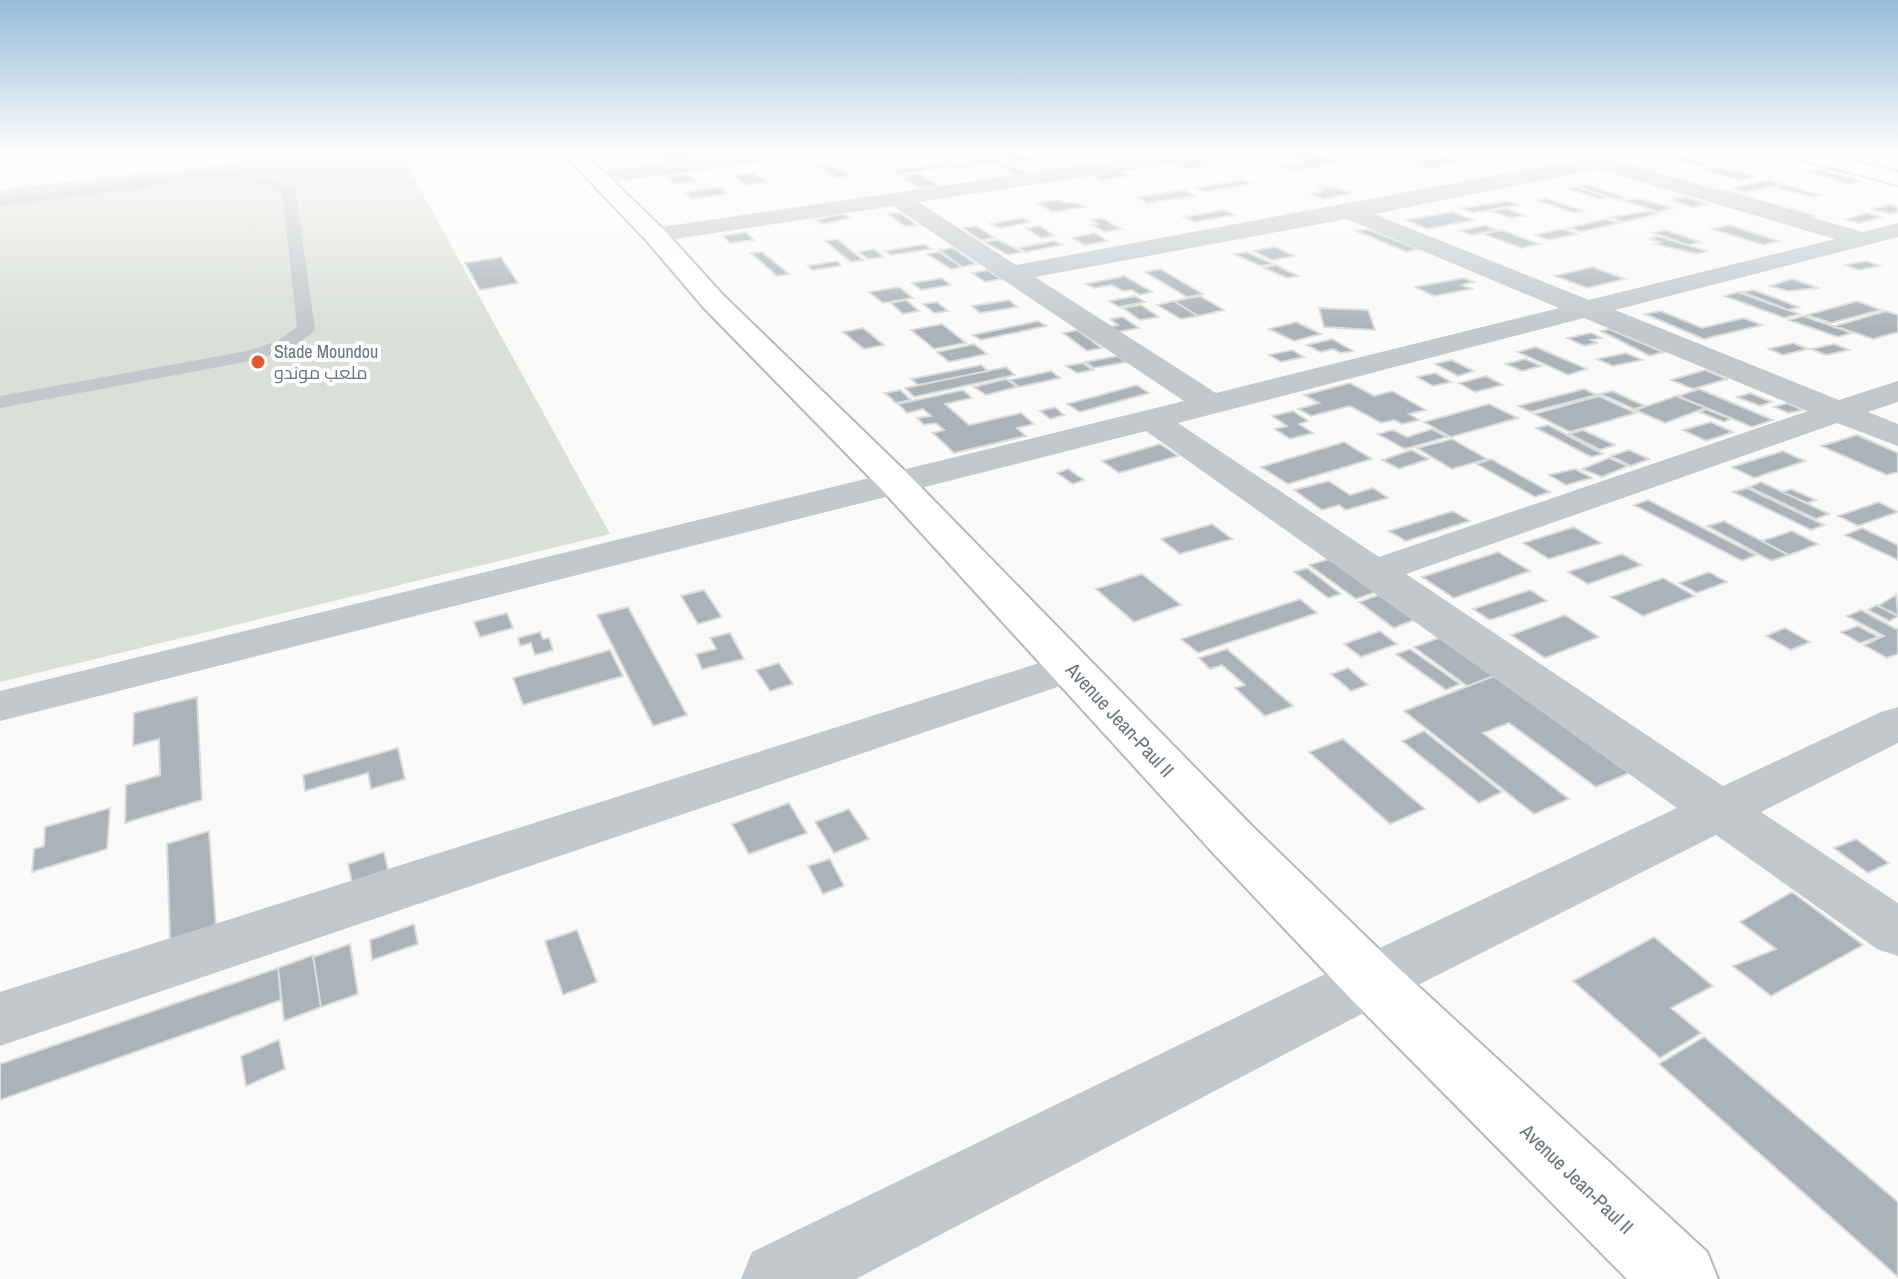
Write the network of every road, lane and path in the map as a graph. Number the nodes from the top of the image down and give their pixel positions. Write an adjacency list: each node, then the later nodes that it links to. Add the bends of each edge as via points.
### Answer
1 (291, 211): 15 (lane, via 306,329 284,345 250,356)
2 (630, 211): 9 (street, Avenue Jean-Paul II)
3 (818, 211): 9 (street)
4 (915, 211): 12 (street)
5 (1356, 211): 7 (street)
6 (1766, 211): 10 (street)
7 (1349, 212): 12 (street); 13 (street)
8 (1898, 230): 10 (street)
9 (655, 235): 20 (street, Avenue Jean-Paul II, via 714,302)
10 (1863, 239): 11 (street); 13 (street)
11 (1898, 249)
12 (1011, 274): 16 (street)
13 (1591, 309): 16 (street); 17 (street)
14 (1898, 391): 17 (street)
15 (0, 402)
16 (1212, 405): 18 (street)
17 (1839, 412): 19 (street); 21 (street)
18 (1152, 420): 20 (street); 21 (street)
19 (1898, 436)
20 (897, 484): 22 (street, Avenue Jean-Paul II); 23 (street)
21 (1371, 573): 25 (street)
22 (1071, 667): 27 (street, Avenue Jean-Paul II); 28 (street)
23 (0, 706)
24 (1898, 723): 25 (street)
25 (1723, 811): 26 (street); 27 (street)
26 (1898, 933)
27 (1371, 980): 29 (street); 30 (street, Avenue Jean-Paul II)
28 (0, 1019)
29 (779, 1279)
30 (1680, 1279)

